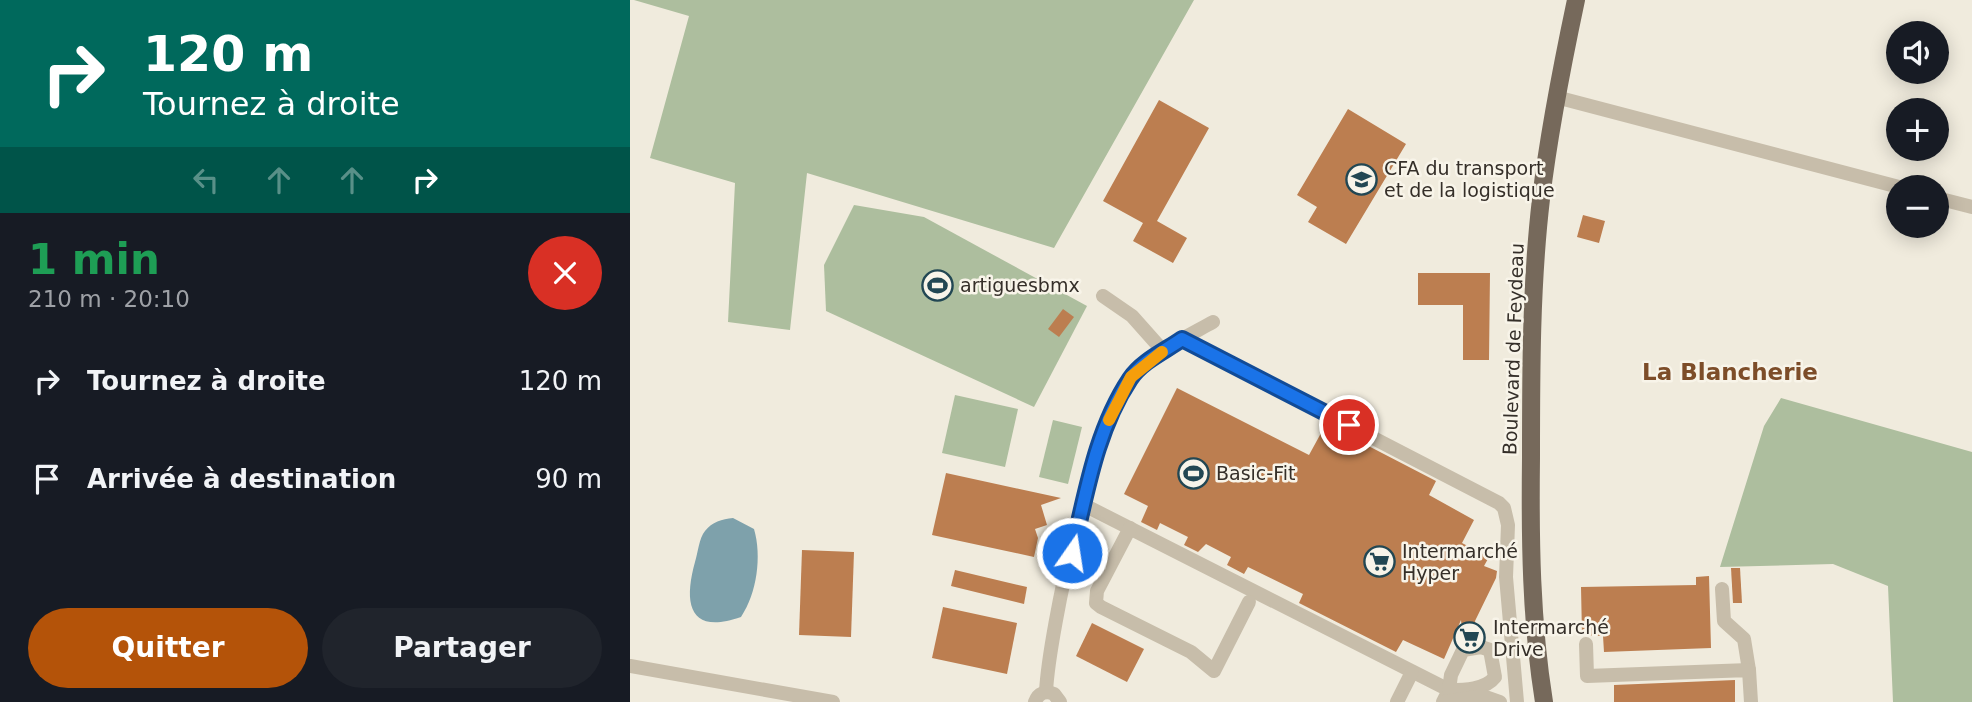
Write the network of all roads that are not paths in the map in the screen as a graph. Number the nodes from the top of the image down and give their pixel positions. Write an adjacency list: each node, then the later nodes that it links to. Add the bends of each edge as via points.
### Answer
1 (1576, 0): 2 (main road, Boulevard de Feydeau)
2 (1556, 97): 3 (street); 29 (main road, Boulevard de Feydeau, via 1541,201 1531,411 1535,648)
3 (1886, 184)
4 (1949, 201): 5 (street)
5 (1972, 207)
6 (1103, 296): 9 (street, via 1132,316)
7 (1213, 322): 8 (street)
8 (1182, 339): 9 (street); 28 (street, via 1504,508)
9 (1164, 352): 10 (street, via 1131,377 1107,424)
10 (1084, 505): 11 (street); 20 (street, via 1052,640)
11 (1130, 528): 13 (street); 13 (street, via 1097,591 1096,603 1191,653 1214,671)
12 (1721, 589): 17 (street, via 1724,621 1744,639)
13 (1255, 599): 15 (street); 18 (street)
14 (1586, 644): 17 (street, via 1587,676)
15 (1229, 659)
16 (630, 666): 23 (street)
17 (1749, 670): 30 (street)
18 (1406, 675): 21 (street); 26 (street); 27 (street)
19 (1494, 677): 21 (street, via 1483,686); 21 (street, via 1490,650 1463,650); 22 (street)
20 (1046, 692): 24 (street); 25 (street)
21 (1446, 696): 22 (street)
22 (1499, 701)
23 (833, 702)
24 (1035, 702)
25 (1060, 702)
26 (1388, 702)
27 (1397, 702)
28 (1517, 702)
29 (1544, 702)
30 (1751, 702)

